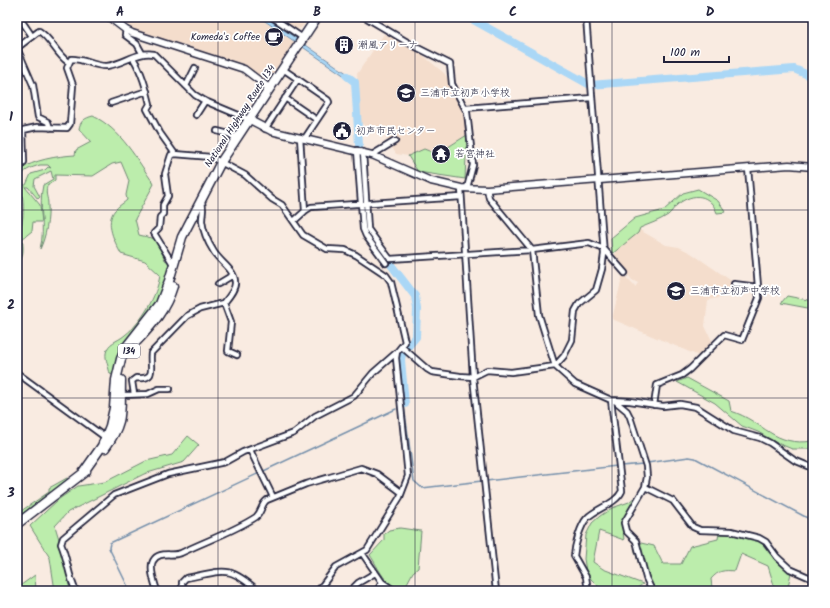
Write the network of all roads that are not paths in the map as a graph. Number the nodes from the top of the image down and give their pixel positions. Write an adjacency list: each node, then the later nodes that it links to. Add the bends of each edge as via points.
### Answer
1 (19, 17): 8 (street)
2 (109, 17): 7 (street)
3 (272, 17): 9 (street)
4 (317, 17): 9 (highway, National Highway Route 134 / 134)
5 (365, 17): 24 (street, via 414,46 448,62 452,84)
6 (586, 17): 21 (street)
7 (126, 30): 11 (street, via 125,35 137,44); 18 (street, via 244,69)
8 (32, 36): 10 (street); 13 (street, via 39,31 44,34)
9 (302, 39): 15 (highway, National Highway Route 134 / 134)
10 (17, 48): 28 (street, via 34,85 38,117 48,122)
11 (142, 53): 12 (street); 17 (street, via 154,54)
12 (133, 58): 13 (street, via 107,66 75,58); 19 (street, via 139,67)
13 (68, 62): 28 (street, via 67,68 73,85 70,124 67,128)
14 (195, 68): 17 (street)
15 (283, 69): 16 (street); 18 (highway, National Highway Route 134 / 134)
16 (298, 79): 20 (street); 27 (street, via 329,102)
17 (186, 86): 22 (street)
18 (269, 88): 26 (highway, National Highway Route 134 / 134)
19 (147, 91): 23 (street); 37 (street, via 150,104 147,109 160,133)
20 (285, 98): 27 (street); 29 (street)
21 (592, 98): 24 (street); 43 (street)
22 (205, 101): 25 (street); 26 (street)
23 (111, 103)
24 (466, 108): 44 (street, via 473,165)
25 (196, 115)
26 (248, 119): 29 (street); 33 (highway, National Highway Route 134 / 134)
27 (317, 120): 34 (street)
28 (50, 128): 31 (street)
29 (265, 129): 34 (street)
30 (17, 130): 31 (street)
31 (23, 130): 42 (street, via 24,162)
32 (218, 131): 33 (street)
33 (236, 138): 39 (highway, National Highway Route 134 / 134)
34 (303, 138): 36 (street); 49 (street)
35 (395, 141): 38 (street)
36 (360, 151): 38 (street); 48 (street)
37 (176, 154): 39 (street, via 202,155); 56 (street, via 171,155 168,162 168,196 163,205 159,228 154,233)
38 (372, 155): 44 (street, via 422,178)
39 (221, 162): 47 (highway, National Highway Route 134 / 134); 50 (street, via 251,179 282,205)
40 (813, 167): 41 (street, via 796,165)
41 (748, 168): 43 (street); 62 (street)
42 (17, 172)
43 (599, 181): 45 (street); 52 (street)
44 (464, 188): 45 (street); 46 (street)
45 (487, 189): 53 (street, via 489,198)
46 (461, 197): 48 (street); 54 (street)
47 (201, 200): 51 (highway, National Highway Route 134 / 134); 59 (street, via 204,209 202,223 206,236 214,252)
48 (363, 203): 49 (street, via 311,206); 55 (street, via 369,232)
49 (305, 211): 50 (street)
50 (294, 221): 57 (street, via 301,233 323,247 350,252)
51 (186, 230): 56 (highway, National Highway Route 134 / 134); 72 (highway, National Highway Route 134 / 134, via 170,296 159,316 131,348 126,358 121,374)
52 (604, 249): 53 (street, via 589,243); 58 (street); 67 (street, via 596,290 578,304 572,340 564,356)
53 (532, 250): 54 (street); 67 (street, via 539,315)
54 (464, 254): 55 (street); 69 (street)
55 (388, 261): 57 (street)
56 (173, 264): 75 (highway, National Highway Route 134 / 134, via 160,304 127,346 121,359)
57 (377, 269): 64 (street, via 391,282 404,339)
58 (625, 273)
59 (232, 275): 60 (street); 63 (street, via 236,282 235,287)
60 (218, 284)
61 (734, 284): 62 (street)
62 (758, 287): 74 (street, via 759,298 742,340 724,335 682,375 657,384)
63 (224, 303): 66 (street, via 232,322 228,351); 71 (street, via 200,309 183,319 151,353 152,368 148,377 132,381)
64 (402, 347): 65 (street); 69 (street, via 432,372)
65 (397, 352): 78 (street, via 373,373 354,396 315,416 294,433); 82 (street, via 408,470)
66 (237, 355)
67 (555, 366): 69 (street, via 511,372 487,370); 73 (street, via 575,384)
68 (17, 373): 76 (street)
69 (473, 377): 97 (street)
70 (170, 389): 71 (street)
71 (134, 394): 72 (street)
72 (122, 398): 75 (highway, via 118,399); 76 (highway, via 114,430); 77 (highway, National Highway Route 134 / 134, via 120,421)
73 (613, 401): 74 (street); 81 (street, via 627,411 630,417 646,466 647,477); 98 (street, via 620,494 588,518 581,531 574,559 586,577)
74 (654, 405): 79 (street, via 680,404 696,408 734,431 765,440 794,460)
75 (110, 426): 76 (highway, National Highway Route 134 / 134)
76 (106, 438): 77 (highway); 80 (highway, National Highway Route 134 / 134)
77 (105, 447): 80 (highway, National Highway Route 134 / 134)
78 (250, 450): 83 (street); 89 (street, via 225,462 168,474 110,498 63,538 61,544 67,558 70,580)
79 (813, 468)
80 (83, 474): 84 (highway, National Highway Route 134 / 134)
81 (644, 487): 87 (street, via 673,501 693,527 700,530 732,530 759,538 766,542 777,558 790,569); 99 (street, via 624,523 626,531 636,541)
82 (401, 492): 83 (street, via 377,474 361,468 306,484); 85 (street)
83 (273, 497): 90 (street, via 265,501 260,513 249,521 178,554 163,554 156,558 152,566)
84 (17, 524)
85 (362, 554): 86 (street); 93 (street, via 336,566)
86 (375, 573): 88 (street); 94 (street)
87 (813, 579)
88 (382, 582): 95 (street); 96 (street)
89 (76, 591)
90 (157, 591)
91 (187, 591): 92 (street, via 182,585 186,578 228,571 241,576)
92 (258, 591)
93 (318, 591)
94 (350, 591)
95 (377, 591)
96 (395, 591)
97 (496, 591)
98 (588, 591)
99 (652, 591)

